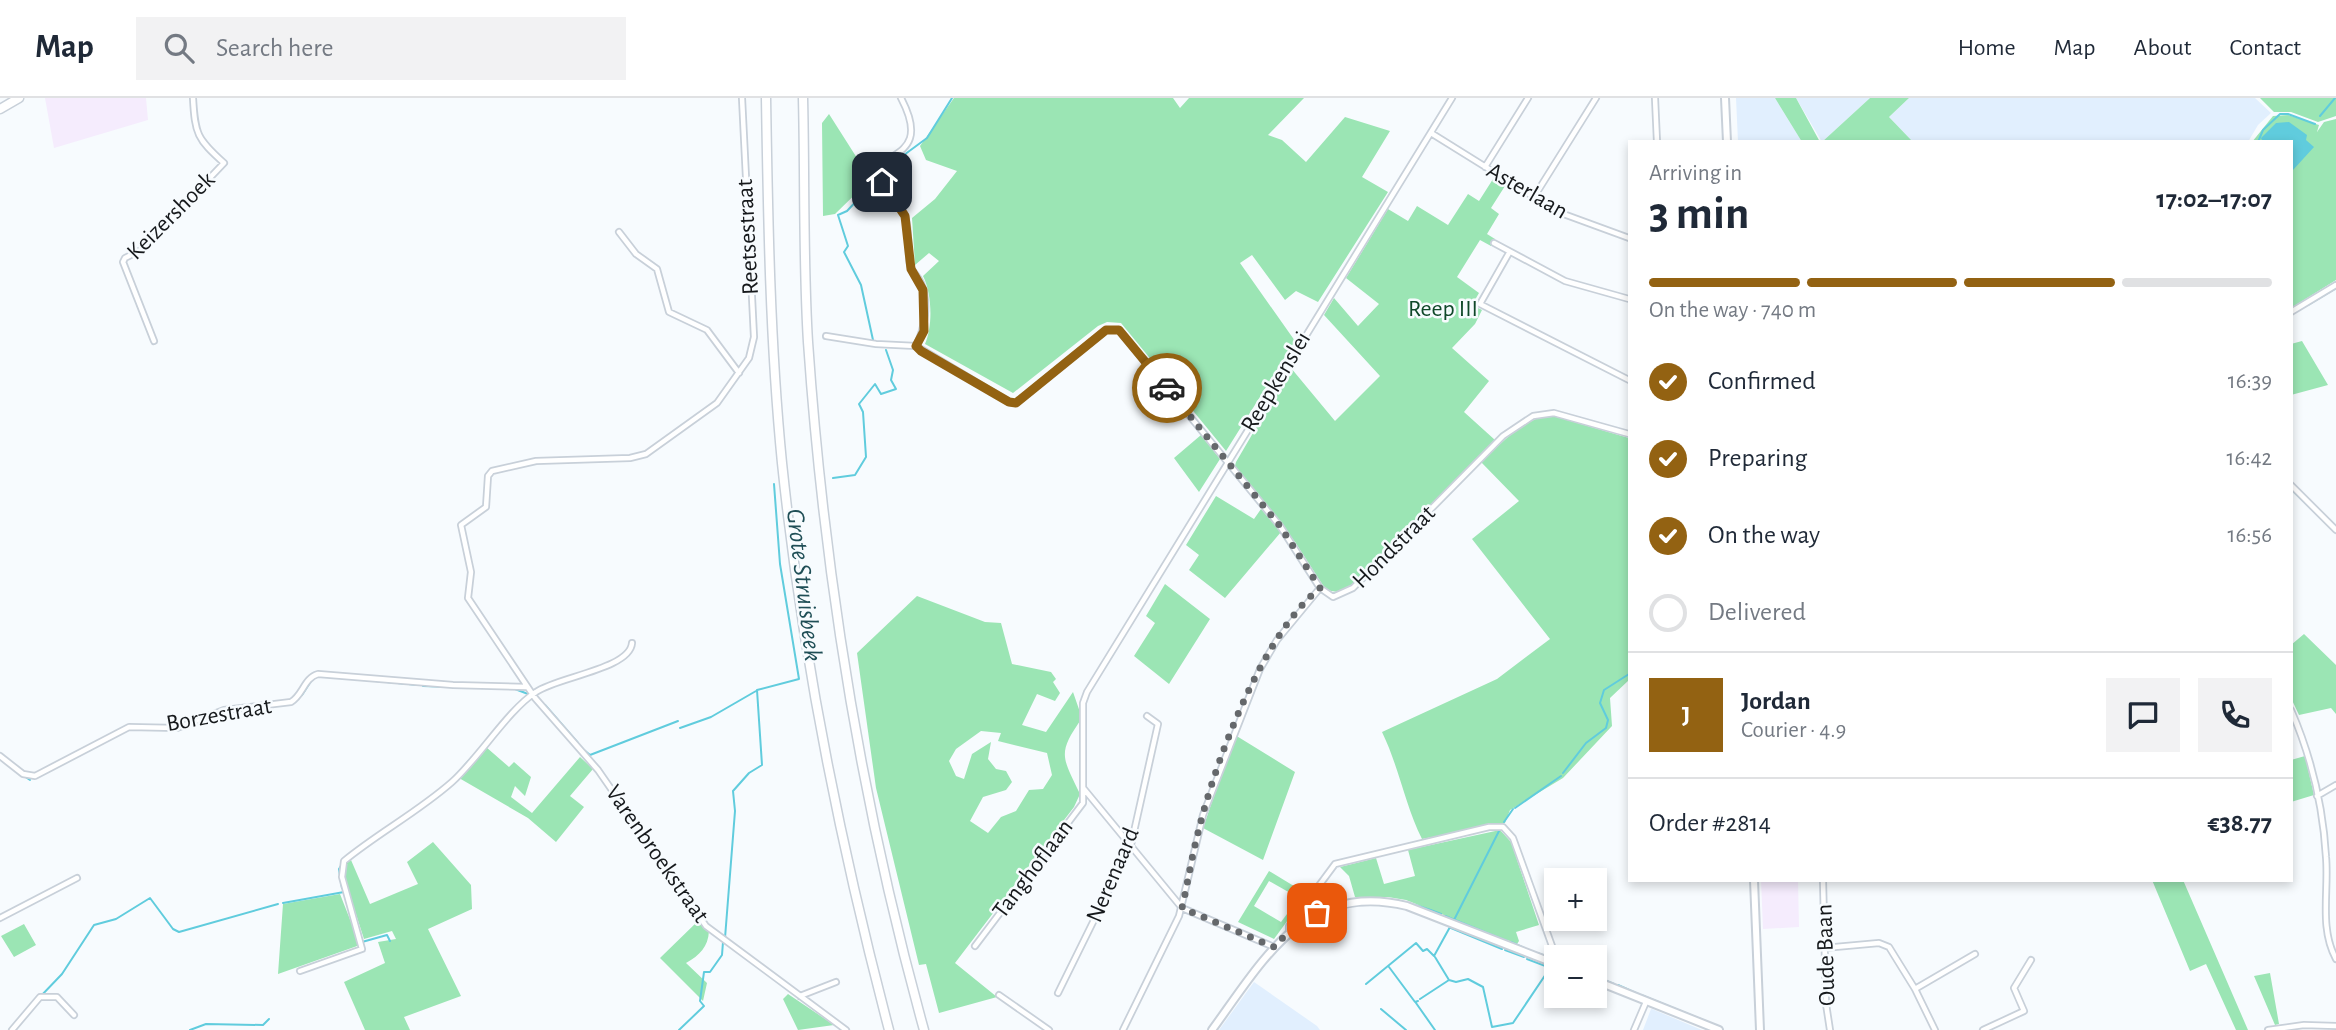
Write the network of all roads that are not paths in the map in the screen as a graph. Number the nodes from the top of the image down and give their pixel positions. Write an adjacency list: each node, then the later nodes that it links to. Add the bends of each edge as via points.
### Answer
1 (19, 98): 12 (highway)
2 (193, 98): 26 (street, Keizershoek, via 196,134 224,163 141,250 123,262)
3 (742, 98): 28 (street, Reetsestraat, via 754,337 752,353)
4 (766, 98): 71 (highway, via 773,348 794,566 831,787)
5 (803, 98): 72 (highway, via 808,339 835,595 872,815)
6 (901, 98): 27 (street, via 913,129 911,137 880,173 905,216 911,269 923,290 924,331)
7 (1452, 98): 13 (street, Reepkenslei)
8 (1528, 98): 16 (street)
9 (1596, 98): 17 (street)
10 (1655, 98): 14 (street)
11 (1726, 98): 15 (street)
12 (0, 109)
13 (1431, 133): 16 (street, Asterlaan); 31 (street, Reepkenslei)
14 (1657, 140)
15 (1727, 140)
16 (1485, 167): 17 (street, Asterlaan)
17 (1534, 197): 19 (street, Asterlaan, via 1587,225)
18 (619, 232): 28 (street, via 636,254 657,269 669,312 710,333)
19 (1628, 238)
20 (1494, 243): 21 (street)
21 (1509, 253): 23 (street, via 1565,281); 29 (street, via 1480,304)
22 (2336, 285): 24 (street)
23 (1628, 299)
24 (2293, 311)
25 (826, 336): 27 (street)
26 (154, 341)
27 (916, 346): 31 (street, via 1016,403 1114,328)
28 (739, 373): 36 (street, Reetsestraat, via 708,411 646,454 536,461 492,471 488,476 486,507 461,525 471,572 467,595)
29 (1628, 379)
30 (1628, 434): 34 (street, Hondstraat, via 1554,413 1533,416 1503,436 1353,588 1333,597)
31 (1228, 462): 34 (street, via 1286,535); 42 (street, Reepkenslei, via 1087,692 1083,703)
32 (2293, 487): 33 (street)
33 (2336, 530)
34 (1320, 588): 48 (street, Hondstraat, via 1276,640 1255,680 1203,815)
35 (632, 643): 37 (street, via 622,660 575,674)
36 (527, 687): 37 (street, Varenbroekstraat); 40 (street, Borzestraat, via 318,674 310,677 290,702 224,710 177,727 129,727 35,776 23,774)
37 (532, 694): 59 (street, via 453,781 344,861 342,877 362,949); 65 (street, Varenbroekstraat, via 598,769 706,926)
38 (2293, 714): 43 (street, via 2308,750)
39 (1147, 716): 44 (street, Nerenaard, via 1158,724)
40 (0, 756)
41 (2336, 785): 43 (street)
42 (1084, 789): 44 (street); 52 (street, Tanghoflaan, via 1083,803)
43 (2317, 796): 57 (street, via 2326,857 2327,935)
44 (1131, 845): 48 (street); 63 (street, Nerenaard)
45 (78, 878): 49 (street)
46 (1754, 882): 78 (street)
47 (1823, 882): 54 (street, Oude Baan)
48 (1182, 908): 53 (street); 74 (street, Hondstraat)
49 (0, 918)
50 (1289, 930): 51 (street, via 1335,864 1503,827 1513,838); 53 (street); 56 (street, via 1334,907 1386,901)
51 (1552, 945)
52 (975, 946)
53 (1274, 947): 75 (street)
54 (1824, 948): 62 (street, via 1884,944); 79 (street, Oude Baan)
55 (1975, 954): 62 (street)
56 (1544, 959)
57 (2336, 959)
58 (2031, 960): 81 (street, via 2014,988 2024,1011)
59 (300, 971)
60 (836, 982): 65 (street)
61 (1607, 986): 66 (street)
62 (1915, 989): 80 (street)
63 (1058, 993)
64 (999, 995): 73 (street)
65 (800, 996): 70 (street, Varenbroekstraat)
66 (1646, 1002): 76 (street); 77 (street)
67 (74, 1015): 69 (street, via 57,997 40,997)
68 (2336, 1026): 82 (street)
69 (12, 1030)
70 (846, 1030)
71 (889, 1030)
72 (924, 1030)
73 (1049, 1030)
74 (1123, 1030)
75 (1212, 1030)
76 (1634, 1030)
77 (1719, 1030)
78 (1760, 1030)
79 (1830, 1030)
80 (1935, 1030)
81 (1983, 1030)
82 (2268, 1030)

